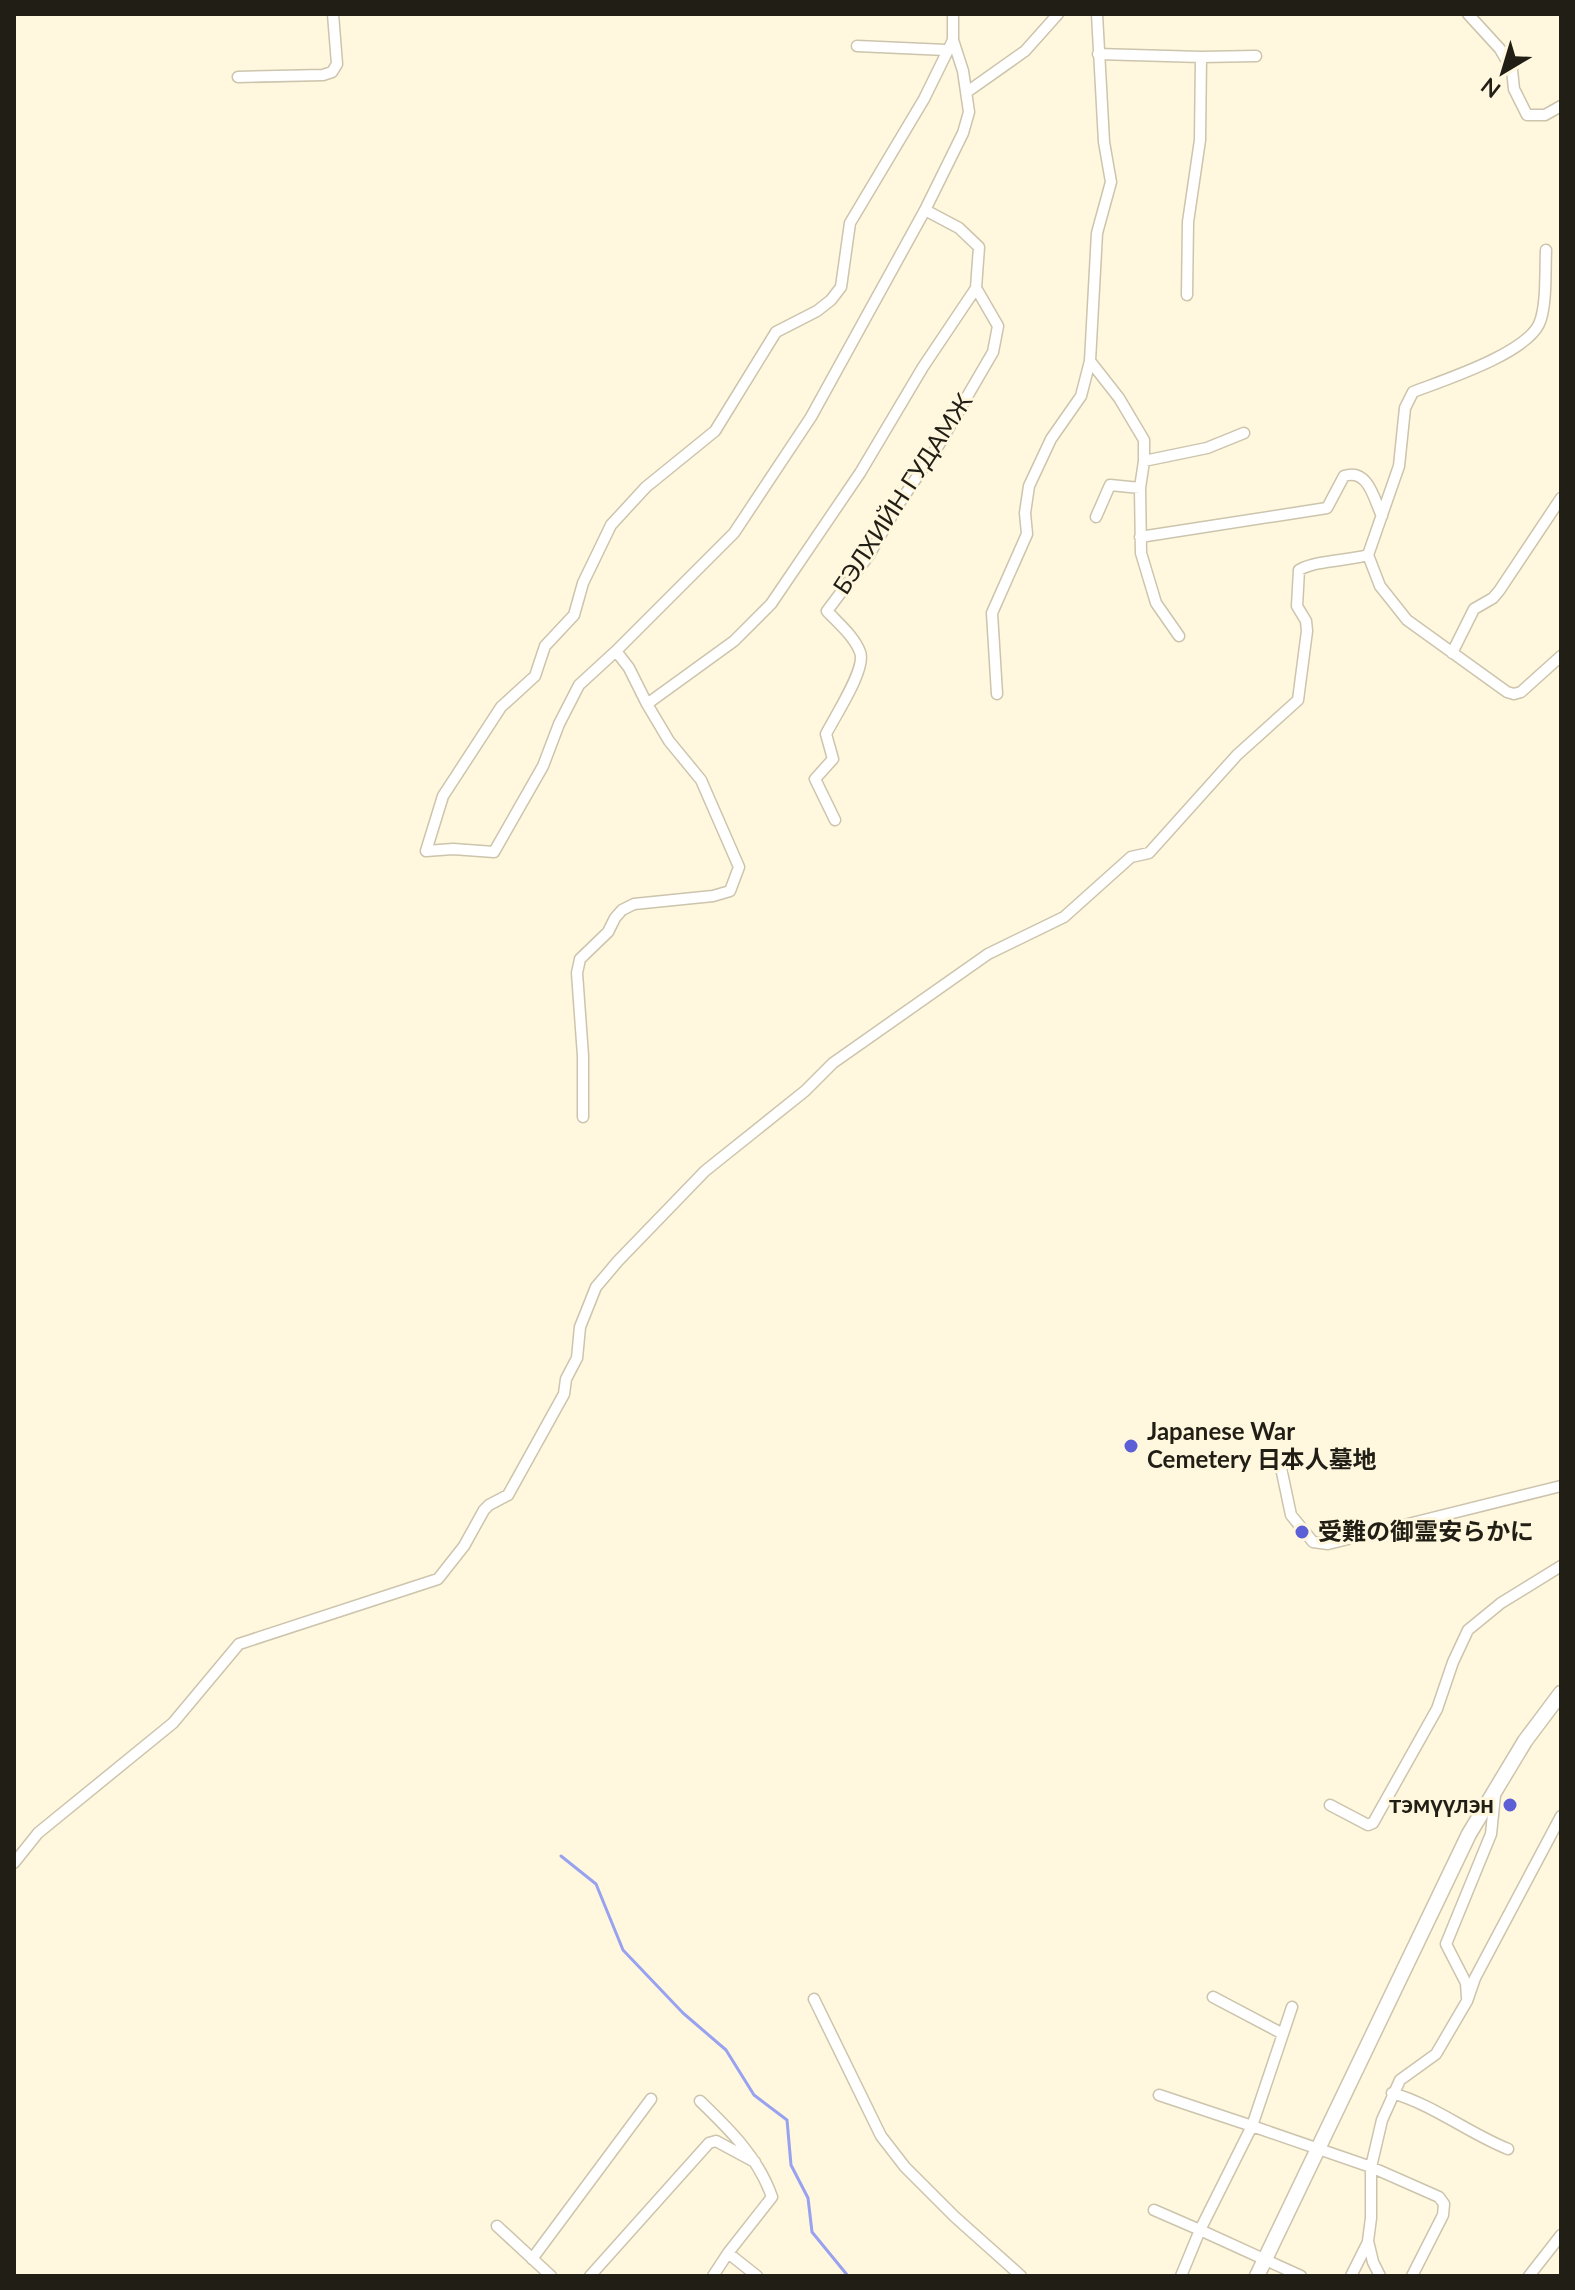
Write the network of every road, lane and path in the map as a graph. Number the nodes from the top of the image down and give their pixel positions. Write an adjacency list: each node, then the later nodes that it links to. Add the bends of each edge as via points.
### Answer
1 (333, 14): 12 (street, via 337,64 332,72)
2 (953, 14): 6 (street)
3 (1058, 14): 13 (street, via 1025,51)
4 (1097, 14): 9 (street)
5 (1468, 14): 14 (street, via 1500,49 1527,115 1545,115)
6 (953, 40): 8 (street); 13 (street)
7 (857, 46): 8 (street)
8 (946, 50): 29 (street, via 924,99 850,223 841,287 817,311 776,332 715,431 646,487 611,525 574,615 545,646 535,676 501,707 443,796 426,851 494,852 543,766 579,685)
9 (1098, 54): 11 (street); 19 (street, via 1111,182 1097,233)
10 (1256, 56): 11 (street)
11 (1201, 57): 18 (street)
12 (238, 77)
13 (967, 92): 15 (street, via 963,133)
14 (1561, 106)
15 (925, 210): 17 (street, БЭЛХИЙН ГУДАМЖ, via 959,228 979,247); 29 (street, via 811,417 734,533)
16 (1546, 250): 24 (street, via 1539,323 1525,341 1413,392 1405,408 1399,466)
17 (976, 288): 33 (street, БЭЛХИЙН ГУДАМЖ, via 771,604 734,641); 34 (street, БЭЛХИЙН ГУДАМЖ, via 998,326 993,352 869,555 827,611 862,654 861,668 826,734 833,759 815,779)
18 (1187, 295)
19 (1090, 361): 21 (street, via 1144,440); 32 (street, via 1081,396 1051,439 1029,486 1027,534 992,613)
20 (1244, 433): 21 (street, via 1207,448)
21 (1144, 461): 22 (street)
22 (1140, 488): 25 (street, via 1110,485); 26 (street)
23 (1561, 498): 30 (street, via 1499,591 1474,609)
24 (1382, 516): 26 (street, via 1368,483 1351,474 1344,476 1327,508); 27 (street)
25 (1096, 517)
26 (1140, 537): 28 (street, via 1156,603)
27 (1368, 555): 30 (street, via 1380,586 1407,620); 43 (street, via 1299,570 1297,606 1307,631 1298,700 1237,755 1149,853 1131,857 1064,917 988,954 833,1063 705,1171 618,1261 596,1287 564,1394 522,1472 508,1495 484,1510 438,1579 239,1644 173,1723 38,1833)
28 (1179, 636)
29 (616, 651): 33 (street)
30 (1452, 653): 31 (street, via 1514,694)
31 (1561, 656)
32 (997, 694)
33 (647, 704): 35 (street, via 701,780 739,867 730,891 622,910 580,959)
34 (835, 820)
35 (583, 1117)
36 (1280, 1463): 37 (street, via 1291,1515 1313,1542 1328,1544)
37 (1561, 1486)
38 (1561, 1566): 41 (street, via 1468,1630 1437,1709 1373,1823)
39 (1561, 1693): 40 (main road)
40 (1496, 1785): 46 (street, via 1491,1834 1446,1944 1466,1983); 55 (main road)
41 (1330, 1805)
42 (1561, 1816): 46 (street)
43 (14, 1863)
44 (1213, 1997): 48 (street)
45 (814, 1999): 70 (street, via 881,2136 905,2167)
46 (1467, 2001): 49 (street, via 1436,2054 1400,2080)
47 (1292, 2007): 48 (street)
48 (1283, 2034): 53 (street)
49 (1392, 2093): 54 (street); 57 (street)
50 (1159, 2095): 53 (street)
51 (651, 2099): 64 (street)
52 (700, 2101): 56 (street)
53 (1252, 2126): 55 (street); 60 (street)
54 (1508, 2149)
55 (1318, 2151): 57 (street); 65 (main road)
56 (755, 2162): 63 (street, via 772,2197); 67 (street, via 716,2141 709,2143)
57 (1371, 2167): 62 (street); 76 (street, via 1444,2204)
58 (1154, 2210): 60 (street)
59 (497, 2226): 64 (street)
60 (1200, 2230): 65 (street); 71 (street)
61 (1561, 2235): 77 (street)
62 (1368, 2241): 74 (street); 75 (street)
63 (728, 2253): 68 (street); 69 (street)
64 (532, 2259): 66 (street)
65 (1266, 2261): 72 (main road); 73 (street)
66 (551, 2276)
67 (590, 2276)
68 (713, 2276)
69 (757, 2276)
70 (1021, 2276)
71 (1181, 2276)
72 (1257, 2276)
73 (1301, 2276)
74 (1351, 2276)
75 (1380, 2276)
76 (1412, 2276)
77 (1529, 2276)

